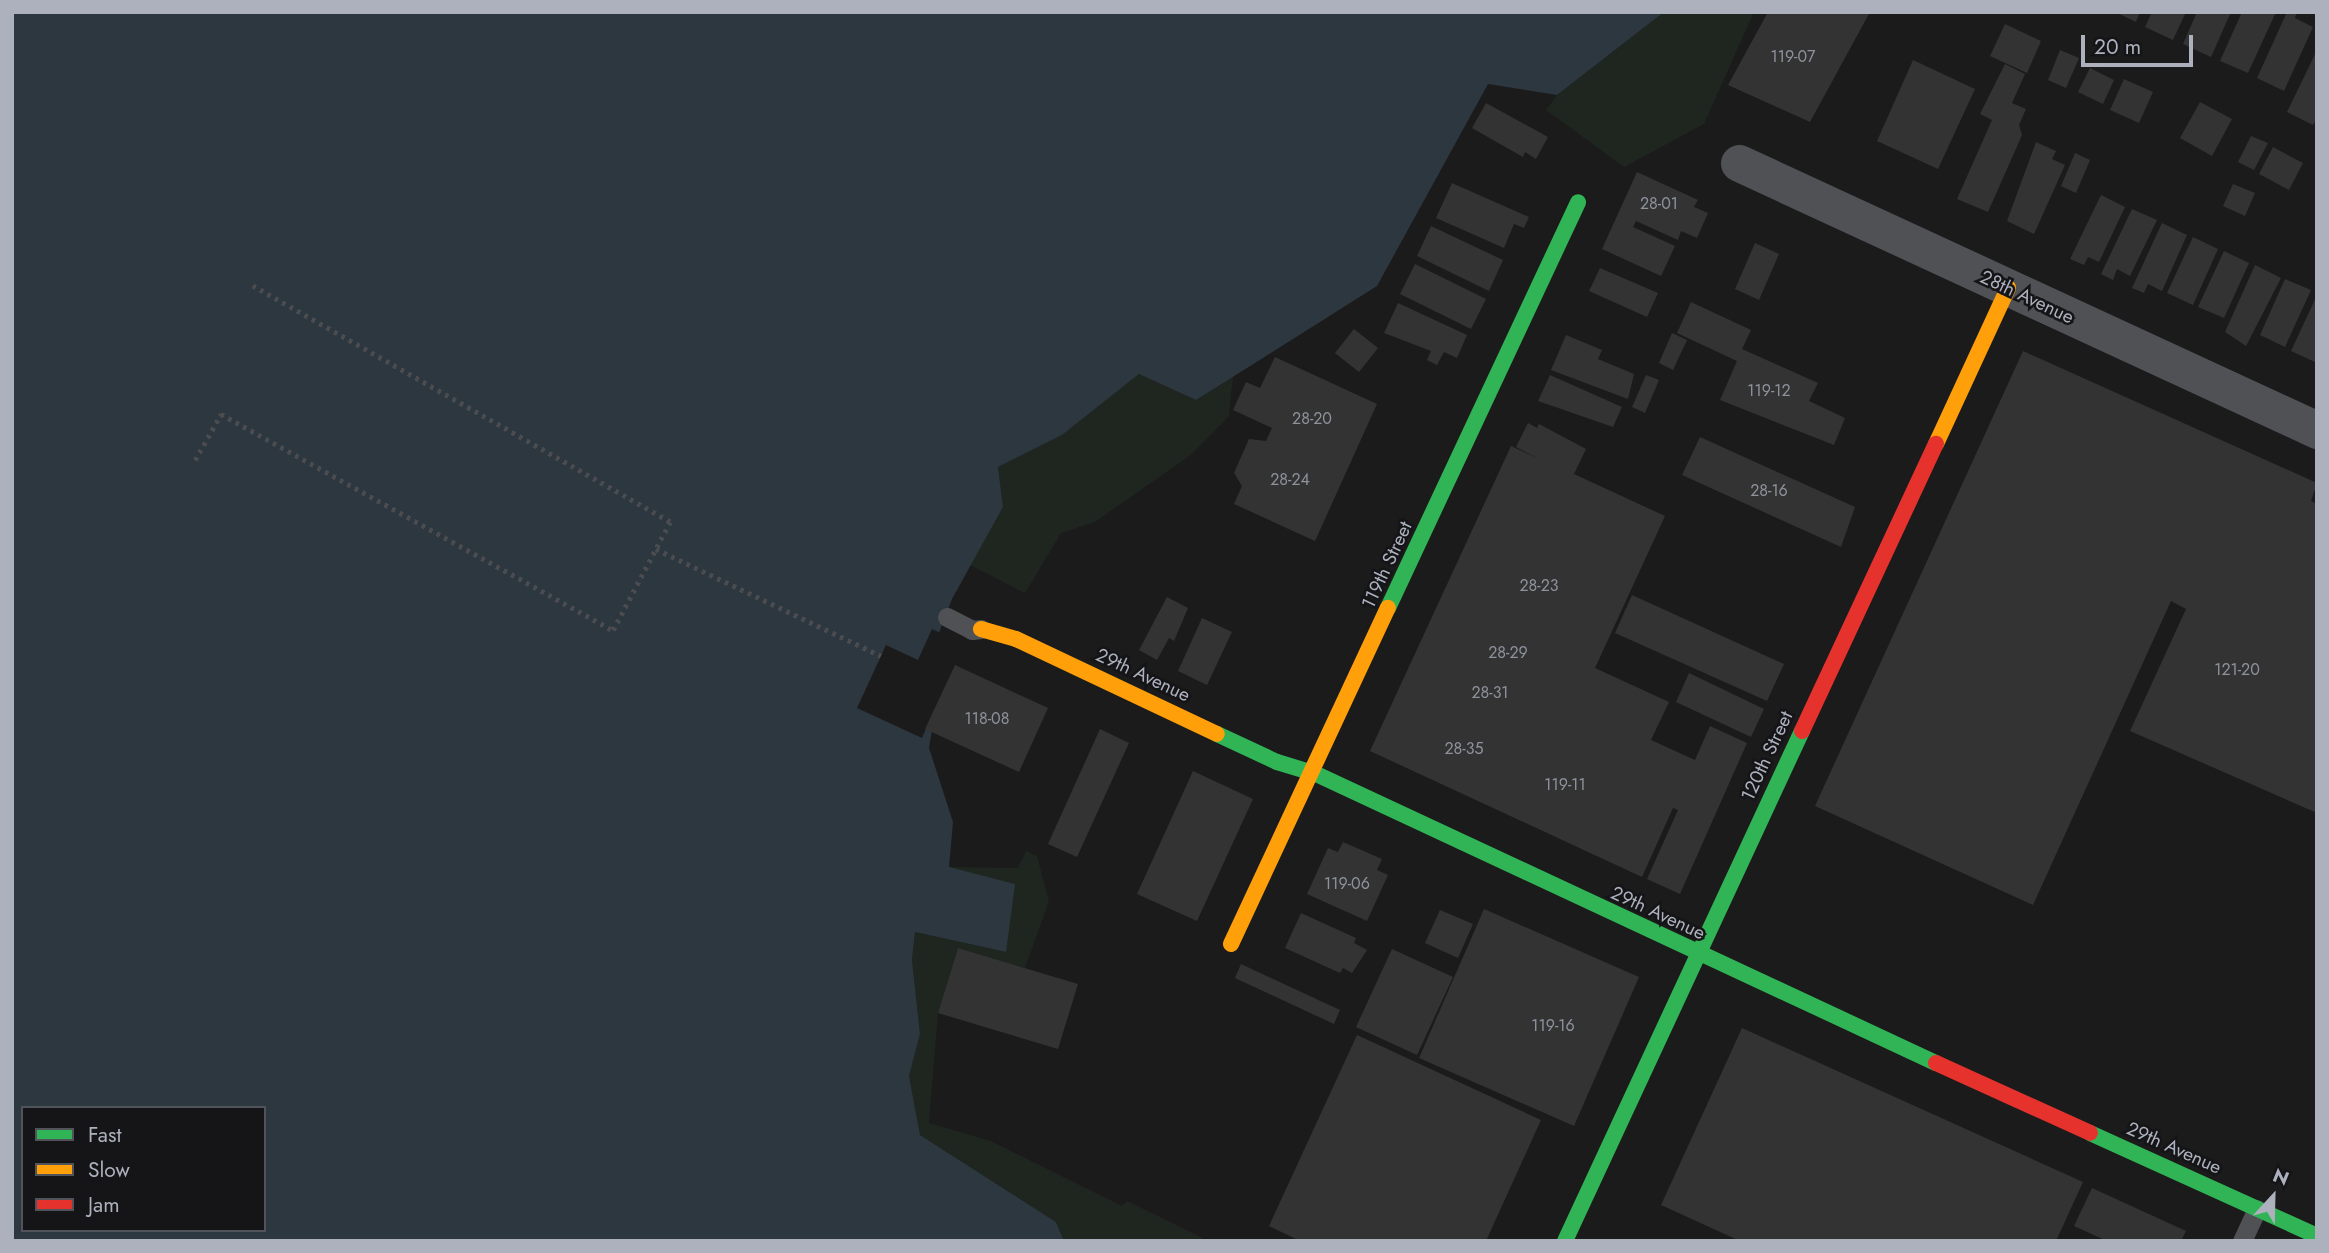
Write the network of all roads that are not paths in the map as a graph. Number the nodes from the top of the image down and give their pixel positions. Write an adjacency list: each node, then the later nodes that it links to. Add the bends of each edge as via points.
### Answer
1 (1739, 163): 3 (street, 28th Avenue)
2 (1578, 202): 7 (street, 119th Street)
3 (2008, 288): 4 (street, 28th Avenue); 9 (street, 120th Street)
4 (2317, 430)
5 (947, 617): 6 (lane, via 972,630)
6 (981, 629): 7 (street, 29th Avenue, via 1016,639 1278,762)
7 (1314, 773): 8 (street, 119th Street); 9 (street, 29th Avenue)
8 (1231, 944)
9 (1698, 955): 10 (street, 29th Avenue); 12 (street, 120th Street)
10 (2257, 1209): 11 (street, 29th Avenue); 13 (lane)
11 (2317, 1236)
12 (1564, 1241)
13 (2242, 1241)

